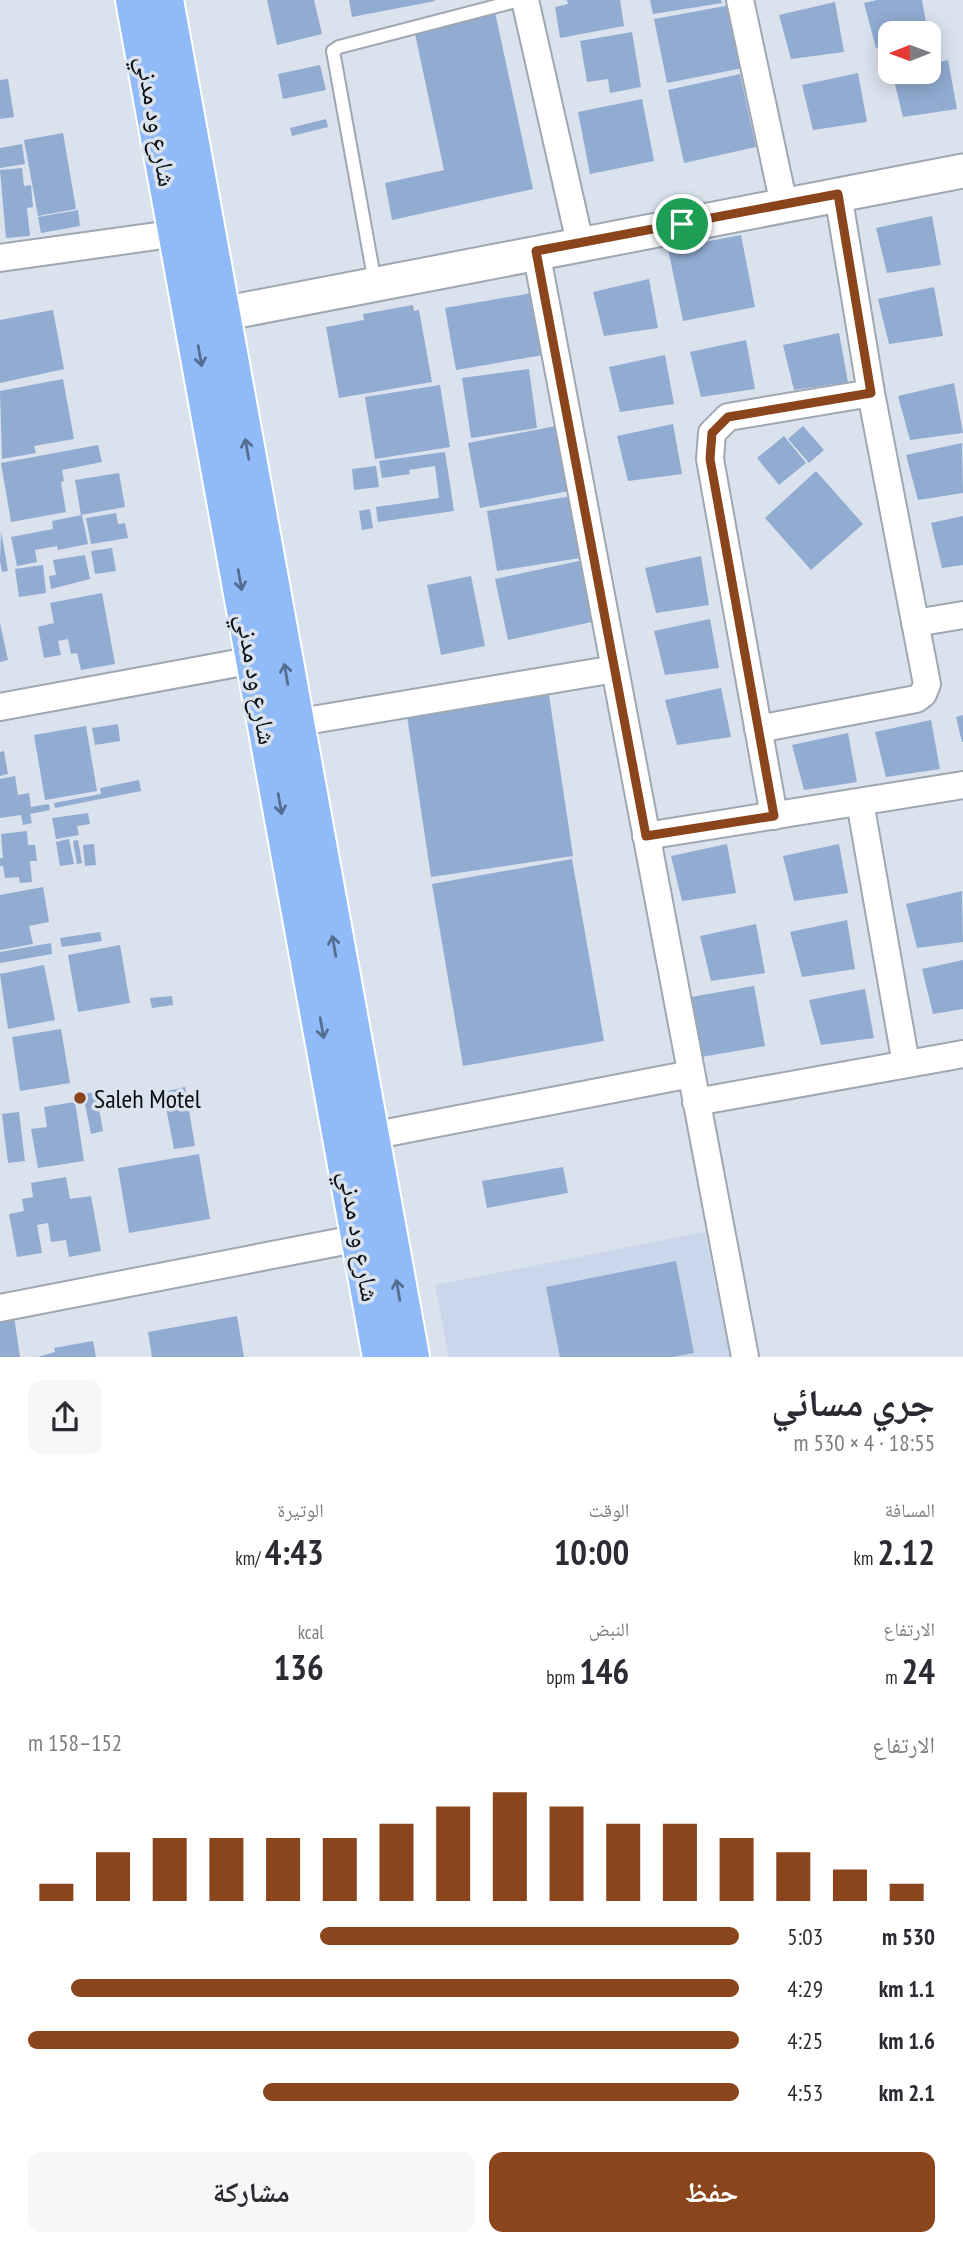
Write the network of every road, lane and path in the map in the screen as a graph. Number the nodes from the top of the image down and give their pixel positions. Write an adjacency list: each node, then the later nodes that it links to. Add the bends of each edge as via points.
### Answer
1 (135, 0): 9 (highway, شارع ود مدني)
2 (164, 0): 14 (highway, شارع ود مدني)
3 (520, 0): 13 (lane, via 333,51)
4 (525, 0): 10 (street)
5 (740, 0): 8 (street)
6 (963, 171): 7 (street)
7 (838, 194): 8 (street); 15 (street)
8 (784, 205): 10 (street)
9 (178, 233): 12 (street); 14 (highway, شارع ود مدني)
10 (580, 243): 11 (street)
11 (536, 251): 13 (street); 19 (street)
12 (0, 258)
13 (375, 284): 14 (street)
14 (208, 317): 18 (highway, شارع ود مدني, one-way to 18); 21 (highway, شارع ود مدني, one-way to 14)
15 (871, 393): 17 (street); 22 (street, via 728,417 712,433 710,459)
16 (963, 615): 17 (street)
17 (915, 623): 22 (street, via 927,684 916,699)
18 (254, 660): 20 (street); 32 (highway, شارع ود مدني, one-way to 32)
19 (615, 669): 21 (street); 26 (street)
20 (0, 707)
21 (294, 723): 31 (highway, شارع ود مدني, one-way to 21)
22 (758, 729): 25 (street)
23 (963, 785): 24 (street)
24 (860, 802): 25 (street); 28 (street)
25 (774, 816): 26 (street)
26 (646, 836): 29 (street)
27 (963, 1054): 28 (street)
28 (906, 1064): 30 (street)
29 (691, 1074): 30 (street); 31 (street)
30 (696, 1102): 36 (street)
31 (371, 1136): 35 (highway, شارع ود مدني, one-way to 31)
32 (360, 1238): 33 (street); 34 (highway, شارع ود مدني)
33 (0, 1308)
34 (382, 1357)
35 (410, 1357)
36 (745, 1357)

